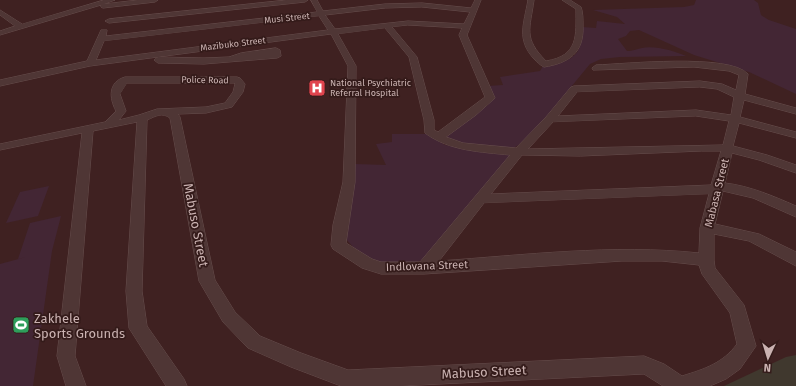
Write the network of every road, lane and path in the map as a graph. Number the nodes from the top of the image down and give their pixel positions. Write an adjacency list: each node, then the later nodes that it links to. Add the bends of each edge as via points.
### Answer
1 (112, 0): 9 (street)
2 (155, 0): 8 (street)
3 (305, 0): 13 (street)
4 (314, 0): 12 (street, Indlovana Street)
5 (478, 0): 10 (street)
6 (531, 0): 7 (street, via 524,38 544,64 560,60 578,44 579,8)
7 (565, 0)
8 (103, 6): 9 (street); 13 (street, via 112,12)
9 (72, 10): 15 (street)
10 (474, 10): 12 (street, Musi Street, via 403,5); 16 (street)
11 (0, 12): 15 (street)
12 (321, 14): 17 (street, Indlovana Street); 19 (street, Musi Street)
13 (109, 21): 19 (street)
14 (386, 25): 16 (street, Mazibuko Street, via 421,22); 17 (street, Mazibuko Street); 36 (street, via 413,57 430,131)
15 (20, 26): 18 (street)
16 (467, 26): 36 (street, via 463,35 490,98)
17 (332, 32): 22 (street, Mazibuko Street); 47 (street, Indlovana Street, via 352,66 349,182 338,245 367,264 381,268)
18 (0, 33)
19 (101, 39): 22 (street)
20 (252, 56): 21 (street)
21 (172, 61): 24 (street, via 140,60); 25 (street)
22 (90, 63): 26 (street, Mazibuko Street)
23 (596, 68): 27 (street, Mabasa Street, via 684,65 723,67 744,74)
24 (69, 71)
25 (153, 79): 29 (street, Police Road, via 236,80 240,84 238,92 228,105 206,110); 33 (street, Police Road, via 125,80 115,90 121,111)
26 (0, 83)
27 (740, 96): 28 (street); 31 (street, Mabasa Street); 32 (street, via 719,86 700,84 574,89)
28 (796, 111)
29 (168, 112): 30 (street, Police Road, via 157,112); 50 (street, Mabuso Street, via 175,117 207,281 229,317 254,342 348,379 644,364)
30 (142, 118): 33 (street, Police Road); 49 (street, via 134,291 138,328)
31 (736, 118): 32 (street, via 696,113); 35 (street); 38 (street, Mabasa Street)
32 (550, 119): 39 (street)
33 (108, 125): 34 (street, Police Road)
34 (88, 129): 37 (street, Police Road); 48 (street, via 66,356)
35 (796, 135)
36 (437, 138): 39 (street, via 459,146)
37 (0, 147)
38 (728, 149): 39 (street); 40 (street); 41 (street, Mabasa Street)
39 (518, 153): 42 (street)
40 (796, 169)
41 (717, 188): 42 (street); 43 (street, via 745,190 764,196); 44 (street, Mabasa Street)
42 (480, 199): 47 (street)
43 (796, 212)
44 (707, 228): 45 (street, Mabasa Street); 46 (street, via 732,231 755,238)
45 (706, 260): 47 (street, Indlovana Street, via 662,255 622,255); 50 (street, Mabasa Street, via 708,270 738,310 748,346 738,360 719,374)
46 (796, 260)
47 (424, 268)
48 (76, 386)
49 (177, 386)
50 (681, 386)

